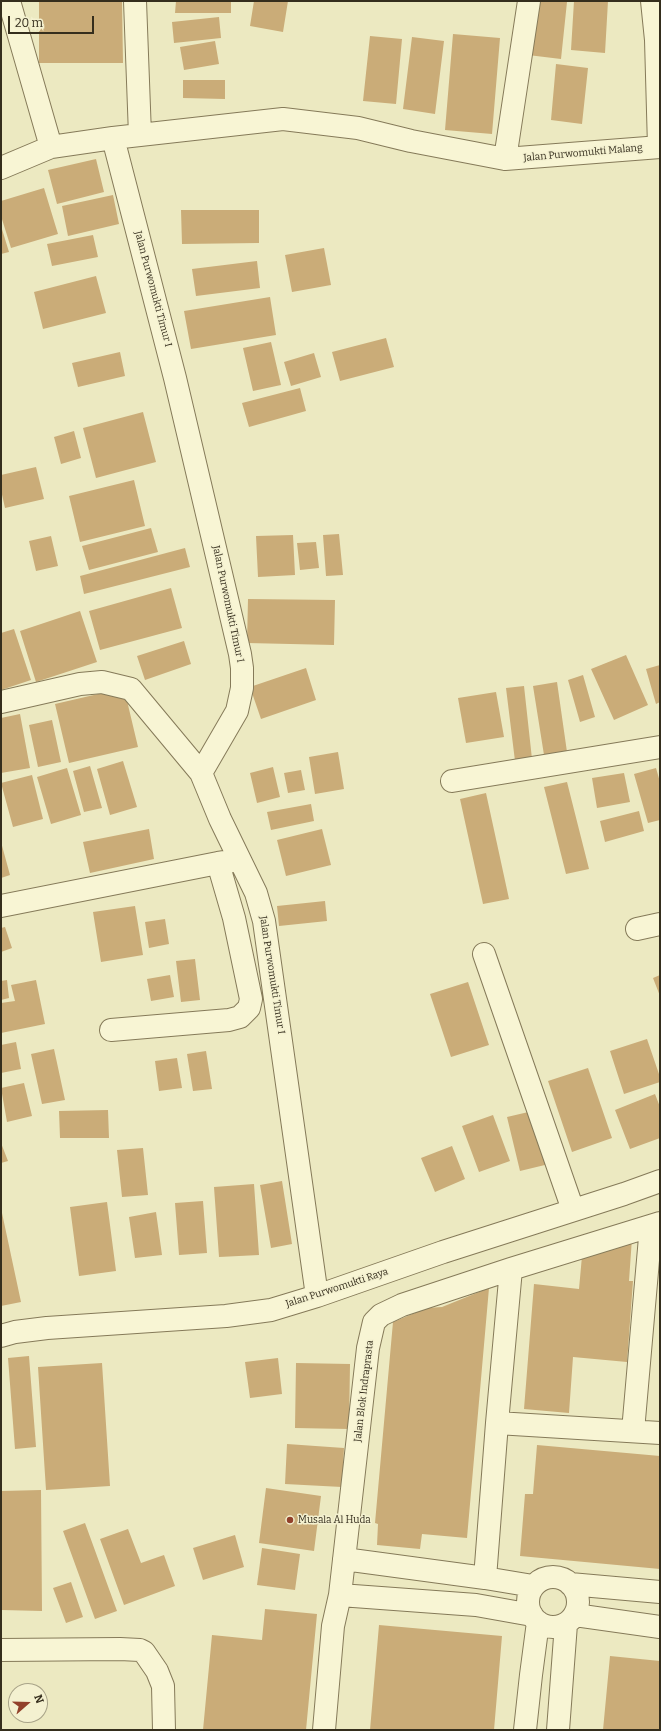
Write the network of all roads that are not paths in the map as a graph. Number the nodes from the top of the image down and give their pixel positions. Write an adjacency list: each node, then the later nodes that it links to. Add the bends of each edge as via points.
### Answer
1 (9, 1): 7 (street)
2 (135, 1): 5 (street)
3 (529, 1): 9 (street)
4 (652, 1): 8 (street)
5 (140, 135): 6 (street, Jalan Purwomukti Malang); 9 (street, Jalan Purwomukti Malang, via 283,119 358,128 412,142)
6 (113, 138): 7 (street, Jalan Purwomukti Malang); 13 (street, Jalan Purwomukti Timur I, via 196,461 242,668 242,688 237,711)
7 (51, 147): 10 (street, Jalan Purwomukti Malang)
8 (660, 147): 9 (street, Jalan Purwomukti Malang)
9 (505, 160)
10 (1, 168)
11 (1, 702): 13 (street, via 80,684 102,682 131,689)
12 (660, 747): 14 (street)
13 (201, 773): 15 (street, Jalan Purwomukti Timur I)
14 (452, 781)
15 (241, 860): 16 (street); 26 (street, Jalan Purwomukti Timur I, via 256,893 268,943)
16 (218, 863): 17 (street); 21 (street, via 234,918 251,999 249,1008 240,1017 229,1020)
17 (1, 906)
18 (660, 924): 19 (street)
19 (637, 929)
20 (484, 954): 23 (street)
21 (111, 1030)
22 (660, 1181): 23 (street, Jalan Purwomukti Raya)
23 (573, 1210): 26 (street, Jalan Purwomukti Raya)
24 (656, 1224): 25 (street, Jalan Blok Indraprasta); 29 (street, Jalan Blok Indraprasta)
25 (511, 1269): 28 (street); 31 (street, Jalan Blok Indraprasta, via 402,1306 381,1315 374,1322 368,1348)
26 (317, 1296): 27 (street, Jalan Purwomukti Raya, via 271,1310 226,1316 47,1328)
27 (1, 1336)
28 (497, 1423): 29 (street); 32 (street)
29 (633, 1431): 30 (street)
30 (660, 1433)
31 (344, 1559): 32 (street); 36 (street, Jalan Blok Indraprasta)
32 (485, 1578): 34 (street)
33 (570, 1584): 34 (street, via 565,1579 551,1576); 35 (street); 38 (street, via 578,1595 579,1602)
34 (534, 1586): 37 (street, via 528,1604)
35 (660, 1592)
36 (340, 1595): 37 (street, via 476,1605); 42 (street, Jalan Blok Indraprasta, via 333,1626)
37 (535, 1619): 38 (street, via 550,1627); 43 (street)
38 (570, 1620): 39 (street); 44 (street)
39 (660, 1626)
40 (1, 1650): 41 (street, via 140,1650 157,1671 163,1686)
41 (164, 1730)
42 (324, 1730)
43 (526, 1730)
44 (558, 1730)

